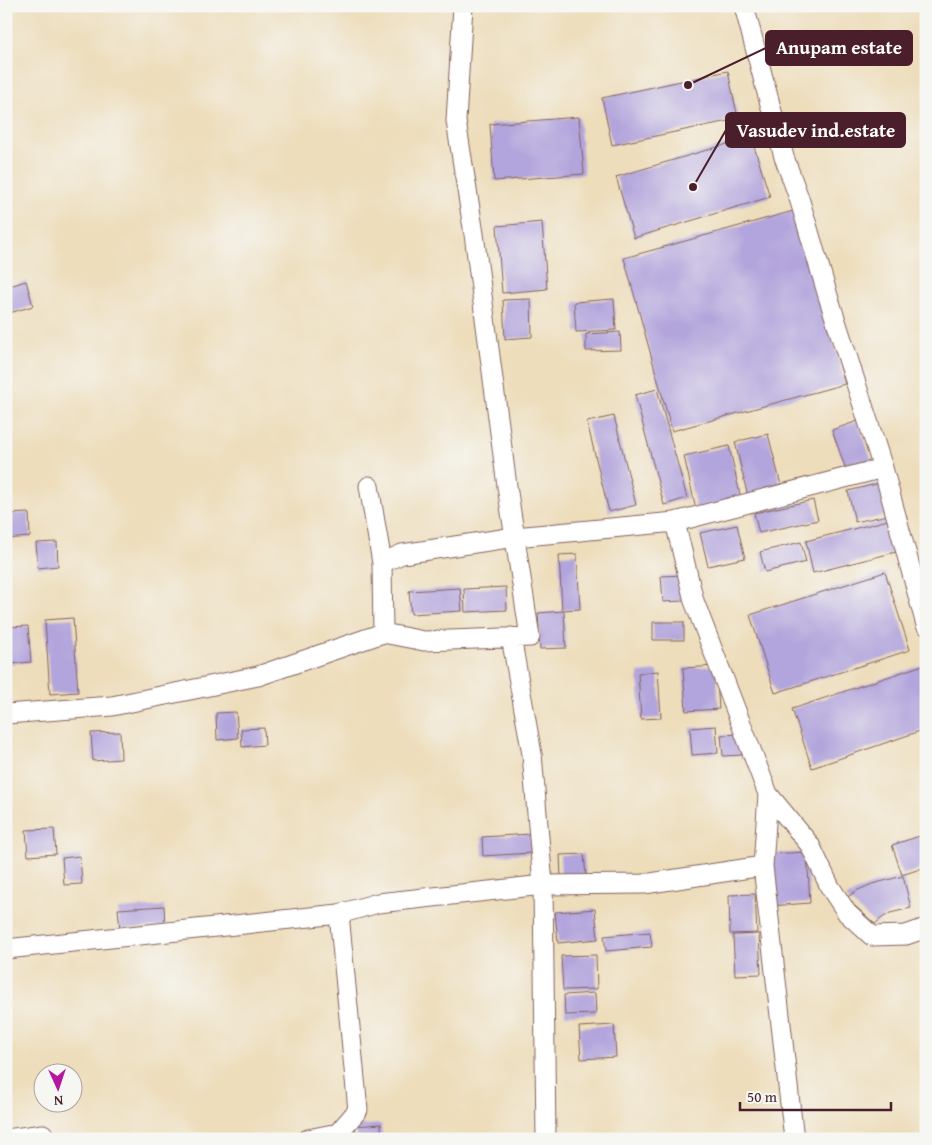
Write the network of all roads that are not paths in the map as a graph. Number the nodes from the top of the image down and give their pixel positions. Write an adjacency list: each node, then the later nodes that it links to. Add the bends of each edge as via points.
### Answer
1 (463, 6): 6 (street, via 456,121)
2 (744, 6): 3 (street, via 784,157)
3 (883, 468): 5 (street); 8 (street)
4 (368, 486): 7 (street)
5 (675, 522): 6 (street); 12 (street, via 694,601)
6 (515, 536): 7 (street, via 402,554); 10 (street, via 530,637)
7 (382, 563): 9 (street)
8 (926, 625)
9 (383, 633): 10 (street, via 424,640); 11 (street, via 258,676 112,706)
10 (511, 637): 14 (street, via 532,754)
11 (6, 714)
12 (768, 794): 13 (street); 16 (street, via 810,845 830,887 847,913 872,936 906,935)
13 (763, 866): 14 (street, via 644,884); 22 (street)
14 (543, 885): 15 (street, via 378,903); 21 (street)
15 (339, 914): 17 (street); 20 (street, via 358,1110 338,1133)
16 (926, 928)
17 (6, 949)
18 (7, 1139): 19 (street, via 43,1134)
19 (44, 1139)
20 (308, 1139)
21 (546, 1139)
22 (794, 1139)

